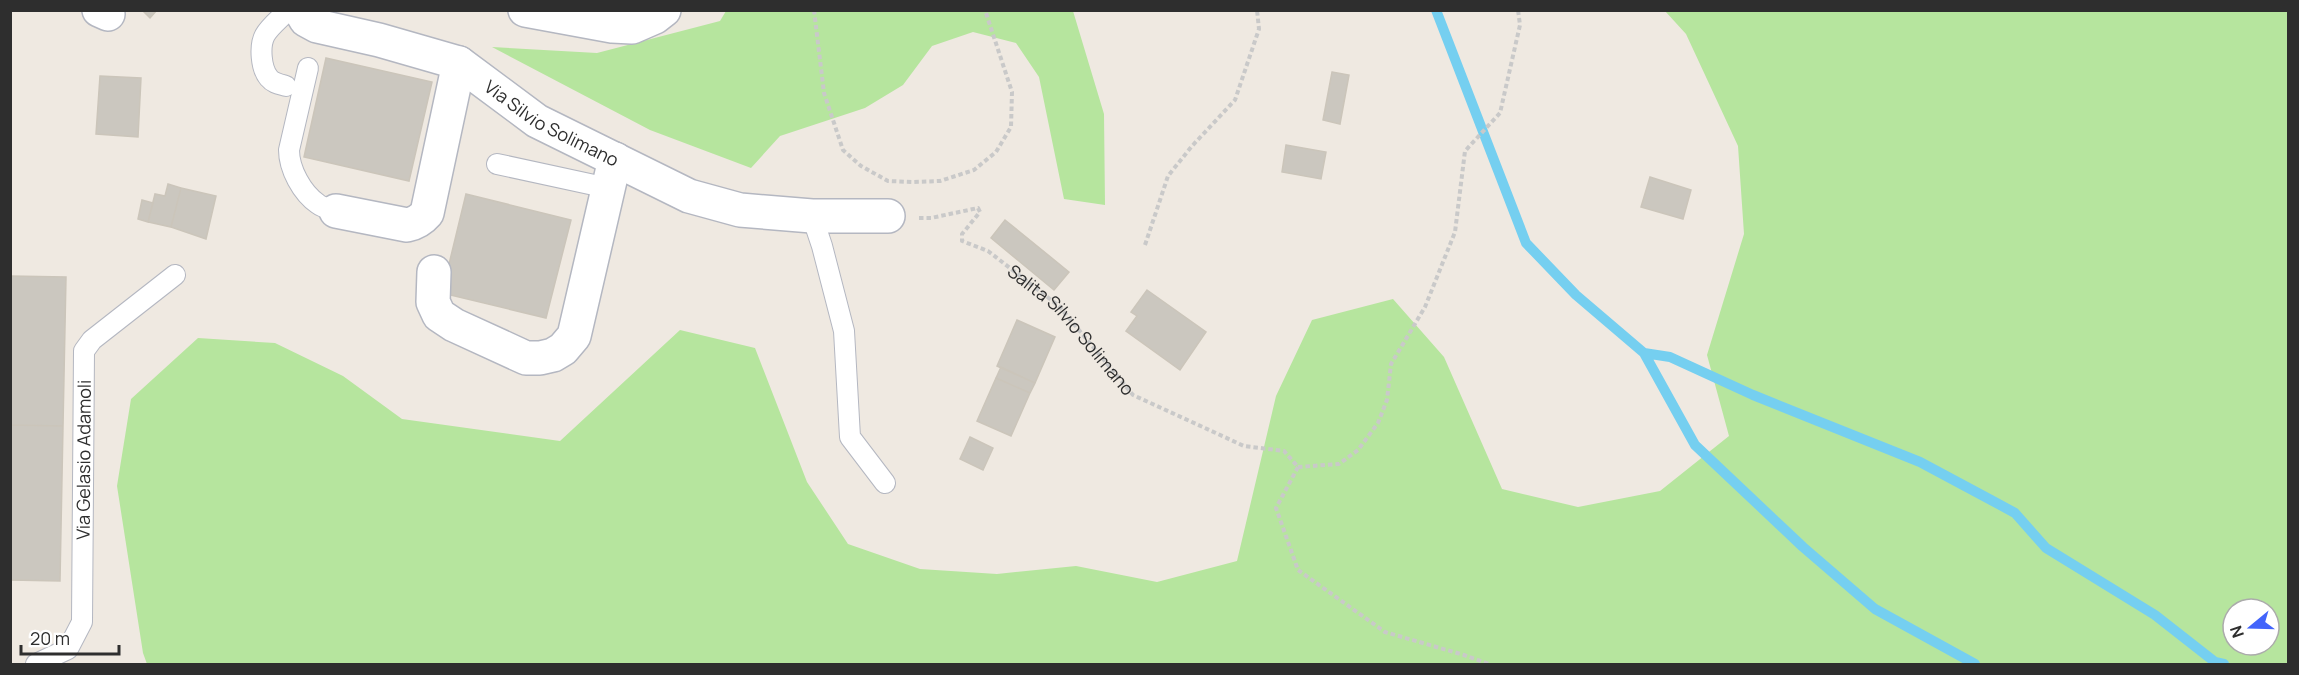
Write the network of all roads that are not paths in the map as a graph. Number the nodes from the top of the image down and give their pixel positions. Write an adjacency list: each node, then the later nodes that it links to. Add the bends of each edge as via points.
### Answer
1 (288, 10): 7 (lane, via 264,37 262,52 268,77)
2 (300, 10): 5 (street, Via Silvio Solimano, via 306,20 317,26)
3 (525, 10): 4 (street, via 632,27)
4 (664, 10)
5 (459, 63): 9 (street, Via Silvio Solimano); 10 (street, via 424,217 407,225)
6 (308, 68): 10 (lane, via 289,160 311,199)
7 (286, 86)
8 (497, 164): 9 (lane)
9 (612, 173): 11 (street, Via Silvio Solimano, via 740,210); 13 (street, via 574,336 553,355 526,358 439,315 434,302)
10 (336, 211)
11 (812, 216): 12 (street); 15 (lane, via 844,331 850,437)
12 (888, 216)
13 (434, 272)
14 (174, 274): 16 (lane, Via Gelasio Adamoli, via 92,340 84,351 82,622 68,649)
15 (885, 483)
16 (36, 664)

